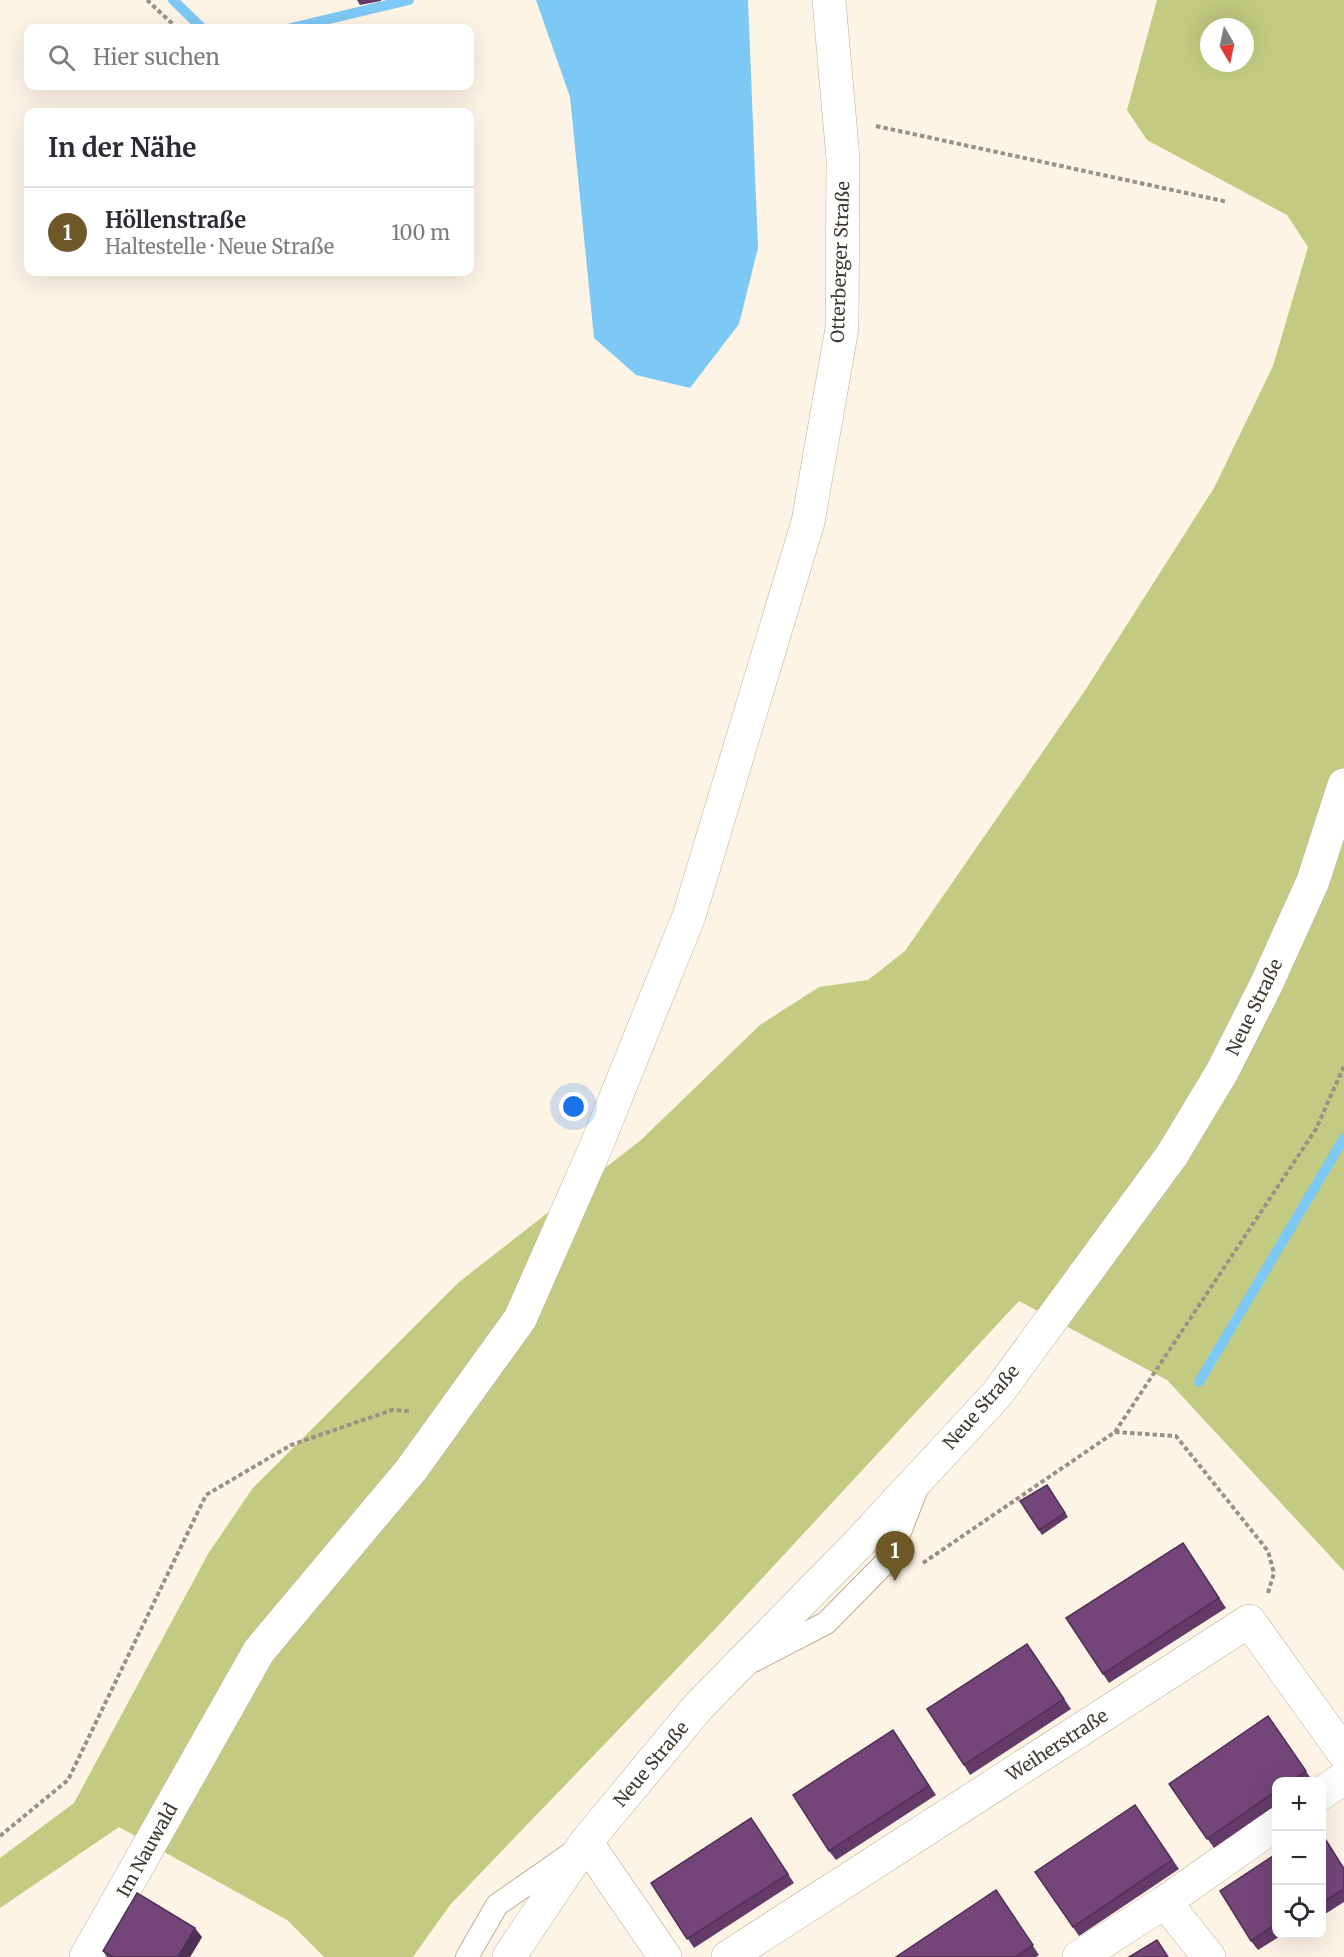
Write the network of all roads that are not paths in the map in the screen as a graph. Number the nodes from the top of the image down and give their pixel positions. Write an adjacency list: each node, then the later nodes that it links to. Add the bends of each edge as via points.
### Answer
1 (830, 0): 3 (street, Otterberger Straße, via 843,159 842,328 808,522 689,916 595,1149 520,1319)
2 (1344, 785): 8 (street, Neue Straße, via 1313,881 1266,985 1222,1072 1172,1155 997,1394 856,1546 698,1707)
3 (453, 1412): 10 (street, Im Nauwald, via 411,1470 259,1651)
4 (1344, 1753): 14 (street, Weiherstraße, via 1249,1621)
5 (1344, 1778): 6 (street)
6 (1326, 1790)
7 (1272, 1827): 9 (street)
8 (586, 1842): 11 (lane, via 497,1905); 12 (street, Neue Straße); 13 (street)
9 (1165, 1902): 15 (street); 16 (street)
10 (86, 1957)
11 (467, 1957)
12 (509, 1957)
13 (665, 1957)
14 (729, 1957)
15 (1079, 1957)
16 (1209, 1957)

